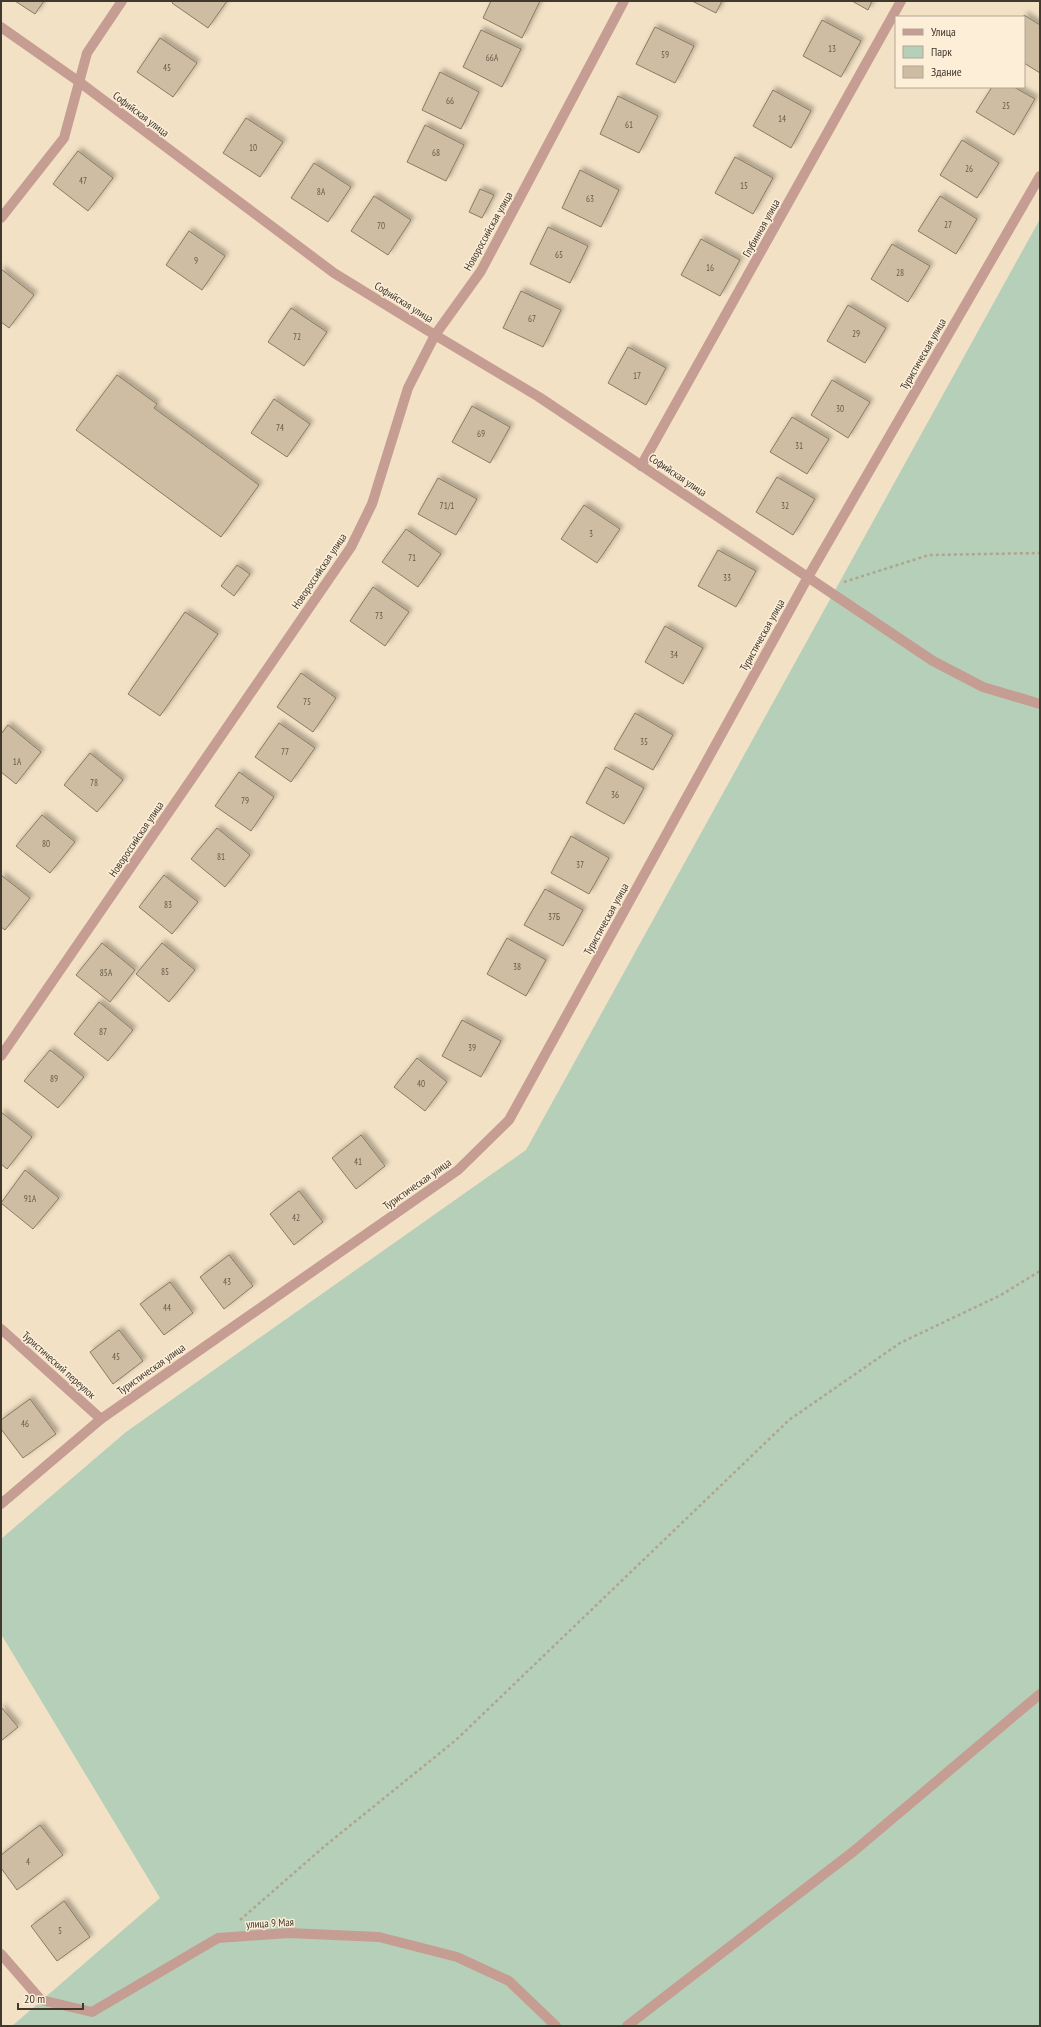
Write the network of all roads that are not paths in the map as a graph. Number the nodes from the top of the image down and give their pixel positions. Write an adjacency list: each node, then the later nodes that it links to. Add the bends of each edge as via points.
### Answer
1 (122, 1): 5 (street, via 87,54)
2 (624, 1): 8 (street, Новороссийская улица, via 481,271)
3 (901, 1): 9 (street, Глубинная улица)
4 (1, 27): 5 (street, Софийская улица)
5 (78, 81): 7 (street, via 64,138); 8 (street, Софийская улица, via 334,273)
6 (1040, 176): 10 (street, Туристическая улица)
7 (1, 218)
8 (435, 336): 9 (street, Софийская улица, via 539,397); 12 (street, Новороссийская улица, via 408,388 372,504 351,547)
9 (642, 466): 10 (street, Софийская улица)
10 (808, 576): 11 (street, Софийская улица, via 932,661 983,687); 14 (street, Туристическая улица, via 509,1120 458,1170)
11 (1040, 704)
12 (1, 1056)
13 (1, 1329): 14 (street, Туристический переулок)
14 (101, 1419): 15 (street, Туристическая улица)
15 (1, 1504)
16 (1040, 1694): 19 (street, via 854,1851)
17 (1, 1954): 18 (street, улица 9 Мая, via 41,2000 92,2012 218,1938 289,1933 379,1937 457,1957 509,1981)
18 (556, 2026)
19 (627, 2026)

